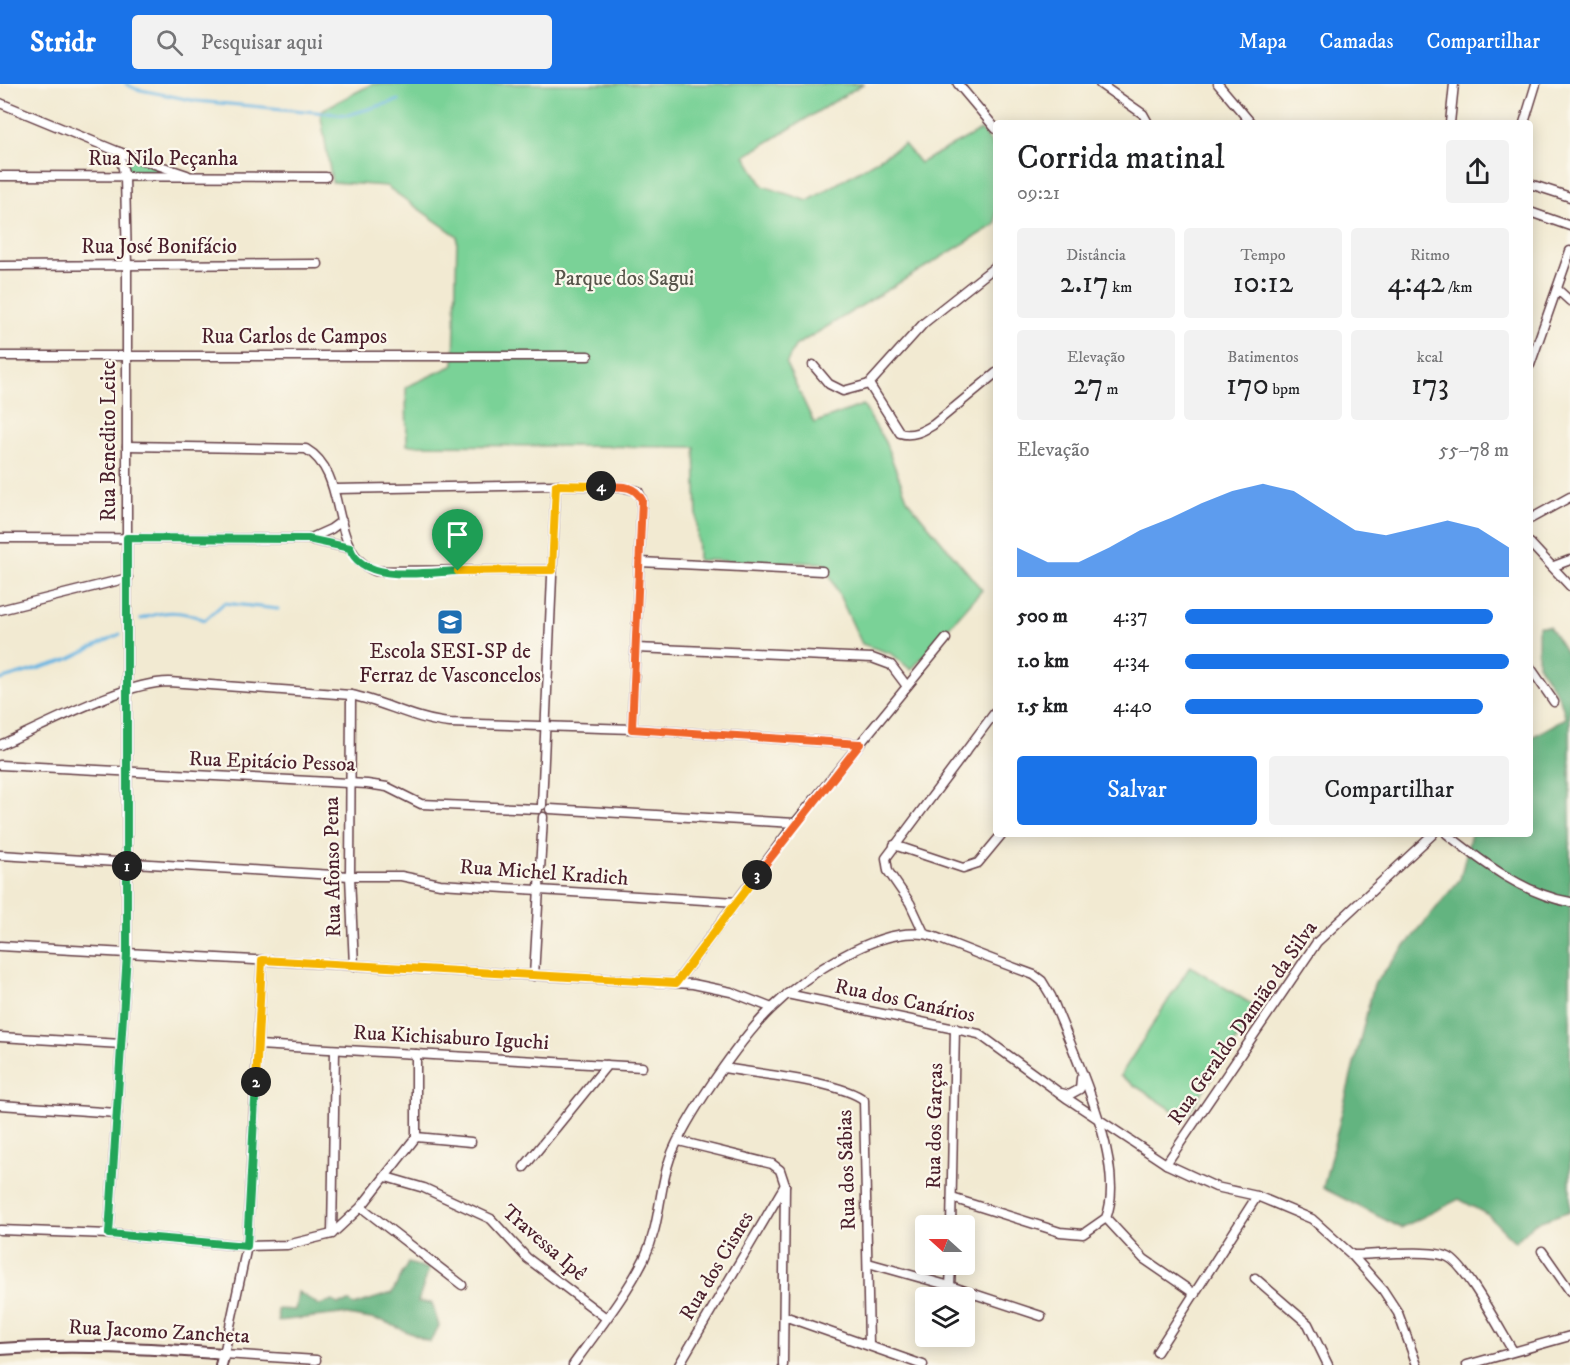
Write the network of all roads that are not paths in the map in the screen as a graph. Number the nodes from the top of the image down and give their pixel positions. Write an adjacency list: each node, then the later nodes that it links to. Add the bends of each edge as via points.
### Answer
1 (958, 84): 11 (street)
2 (1100, 84): 7 (street)
3 (1218, 84): 8 (street)
4 (1454, 84): 9 (street)
5 (1536, 84): 10 (street)
6 (0, 103): 12 (street)
7 (1146, 120)
8 (1248, 120)
9 (1450, 120)
10 (1525, 120)
11 (993, 125)
12 (119, 152): 14 (street, Rua Benedito Leite); 16 (street)
13 (0, 176): 14 (street, Rua Nilo Peçanha)
14 (124, 177): 16 (street, Rua Nilo Peçanha); 24 (street, Rua Benedito Leite)
15 (326, 177): 16 (street, Rua Nilo Peçanha)
16 (196, 178)
17 (1533, 185): 18 (street)
18 (1570, 197)
19 (1533, 213): 20 (street)
20 (1570, 226)
21 (1570, 250): 26 (street)
22 (318, 264): 24 (street, Rua José Bonifácio)
23 (0, 266): 24 (street, Rua José Bonifácio)
24 (127, 267): 30 (street, Rua Benedito Leite)
25 (993, 268): 34 (street, via 924,323)
26 (1557, 289): 27 (street); 31 (street)
27 (1570, 301)
28 (0, 356): 30 (street, Rua Carlos de Campos)
29 (588, 356): 30 (street, Rua Carlos de Campos)
30 (126, 357): 35 (street, Rua Benedito Leite)
31 (1533, 357)
32 (813, 365): 34 (street, via 829,384 843,391)
33 (993, 375): 34 (street, via 933,425 912,434 900,433)
34 (869, 384)
35 (127, 446): 37 (street, via 306,449 318,459); 42 (street, Rua Benedito Leite)
36 (556, 485): 37 (street); 47 (street, via 638,491 642,500); 49 (street)
37 (336, 489): 40 (street)
38 (1570, 497): 39 (street)
39 (1533, 517)
40 (342, 521): 43 (street); 45 (street)
41 (0, 538): 42 (street)
42 (127, 538): 43 (street); 51 (street, Rua Benedito Leite)
43 (308, 539): 45 (street)
44 (1533, 546): 48 (street)
45 (350, 548): 49 (street, via 365,567 385,573)
46 (1570, 560): 48 (street)
47 (640, 562): 50 (street); 55 (street)
48 (1554, 566): 52 (street)
49 (552, 570): 62 (street)
50 (822, 571)
51 (128, 578): 53 (street); 58 (street, Rua Benedito Leite)
52 (1570, 586)
53 (0, 610)
54 (946, 639): 57 (street)
55 (636, 648): 57 (street, via 872,658 891,665); 63 (street)
56 (1533, 671): 60 (street)
57 (906, 685): 64 (street)
58 (127, 690): 59 (street, via 169,682); 65 (street); 67 (street, Rua Benedito Leite)
59 (351, 695): 62 (street, via 426,721); 68 (street, Rua Afonso Pena)
60 (1554, 702)
61 (993, 715): 74 (street)
62 (545, 728): 63 (street); 69 (street)
63 (632, 729): 64 (street)
64 (860, 744): 70 (street)
65 (0, 745)
66 (0, 765): 67 (street, Rua Epitácio Pessoa)
67 (127, 774): 68 (street, Rua Epitácio Pessoa); 76 (street, Rua Benedito Leite)
68 (350, 783): 69 (street, Rua Epitácio Pessoa, via 387,787 422,804); 77 (street, Rua Afonso Pena)
69 (543, 810): 70 (street, Rua Epitácio Pessoa); 78 (street)
70 (795, 824): 79 (street)
71 (1000, 837): 74 (street, via 978,863 963,868)
72 (1429, 837): 107 (street, Rua Geraldo Damião da Silva, via 1317,942)
73 (1450, 837): 80 (street, via 1509,877)
74 (894, 844): 81 (street, via 886,867)
75 (0, 855): 76 (street, Rua Michel Kradich)
76 (127, 863): 77 (street, Rua Michel Kradich); 83 (street, Rua Benedito Leite)
77 (350, 876): 78 (street, Rua Michel Kradich, via 401,876 440,884); 85 (street, Rua Afonso Pena)
78 (539, 892): 79 (street, Rua Michel Kradich); 86 (street)
79 (737, 902): 87 (street)
80 (1570, 902)
81 (924, 933): 88 (street, via 868,945 826,966); 99 (street, via 1042,981)
82 (0, 946): 83 (street)
83 (127, 954): 84 (street); 92 (street, Rua Benedito Leite)
84 (262, 960): 85 (street); 93 (street)
85 (354, 966): 86 (street)
86 (534, 976): 87 (street)
87 (676, 983): 89 (street, via 719,988)
88 (787, 994): 89 (street); 90 (street, Rua dos Canários)
89 (772, 1008): 98 (street)
90 (955, 1028): 100 (street, Rua dos Canários, via 989,1039); 112 (street, Rua dos Garças)
91 (0, 1036): 92 (street)
92 (122, 1044): 102 (street, Rua Benedito Leite)
93 (258, 1045): 94 (street, Rua Kichisaburo Iguchi); 119 (street)
94 (335, 1051): 95 (street, Rua Kichisaburo Iguchi); 118 (street)
95 (416, 1054): 96 (street, Rua Kichisaburo Iguchi); 104 (street)
96 (607, 1065): 97 (street, Rua Kichisaburo Iguchi); 108 (street)
97 (642, 1067)
98 (724, 1068): 105 (street); 122 (street, Rua dos Sábias, via 821,1085 864,1100)
99 (1082, 1077): 100 (street, via 1080,1089 1069,1095); 103 (street)
100 (1060, 1093): 103 (street, Rua dos Canários)
101 (0, 1105): 102 (street)
102 (117, 1113): 117 (street, Rua Benedito Leite)
103 (1098, 1119): 107 (street, Rua dos Canários); 115 (street, via 1112,1171 1112,1198)
104 (416, 1137): 106 (street); 109 (street)
105 (679, 1141): 110 (street, via 772,1164 780,1170); 131 (street, via 670,1158 654,1236 628,1288)
106 (471, 1142)
107 (1166, 1164): 111 (street, Rua dos Canários, via 1216,1187)
108 (524, 1167)
109 (386, 1177): 113 (street); 131 (street, Travessa Ipê, via 424,1188 491,1220 527,1258)
110 (785, 1185): 129 (street); 140 (street, Rua dos Cisnes)
111 (1257, 1196): 121 (street, Rua dos Canários, via 1312,1219); 128 (street)
112 (952, 1198): 114 (street, Rua dos Garças); 115 (street, via 1074,1235 1093,1229)
113 (361, 1207): 118 (street); 125 (street)
114 (951, 1215)
115 (1106, 1218): 128 (street, via 1144,1259)
116 (0, 1230): 117 (street)
117 (109, 1234): 119 (street)
118 (332, 1234): 119 (street, via 287,1245)
119 (247, 1246): 137 (street)
120 (1542, 1251): 127 (street)
121 (1352, 1255): 135 (street, via 1439,1255 1453,1260); 144 (street, Rua dos Canários, via 1398,1313)
122 (868, 1263): 126 (street); 133 (street, Rua dos Sábias)
123 (951, 1275): 126 (street)
124 (1255, 1278): 143 (street, via 1308,1324)
125 (462, 1285)
126 (951, 1286): 130 (street)
127 (1570, 1291)
128 (1195, 1294): 136 (street)
129 (784, 1316): 133 (street); 141 (street)
130 (1041, 1316)
131 (606, 1318): 139 (street)
132 (1570, 1336): 135 (street)
133 (869, 1345): 142 (street)
134 (0, 1349): 137 (street, Rua Jacomo Zancheta, via 108,1346)
135 (1514, 1351): 145 (street)
136 (1157, 1352)
137 (223, 1359): 138 (street, Rua Jacomo Zancheta)
138 (316, 1360)
139 (573, 1365)
140 (679, 1365)
141 (783, 1365)
142 (923, 1365)
143 (1328, 1365)
144 (1417, 1365)
145 (1467, 1365)

